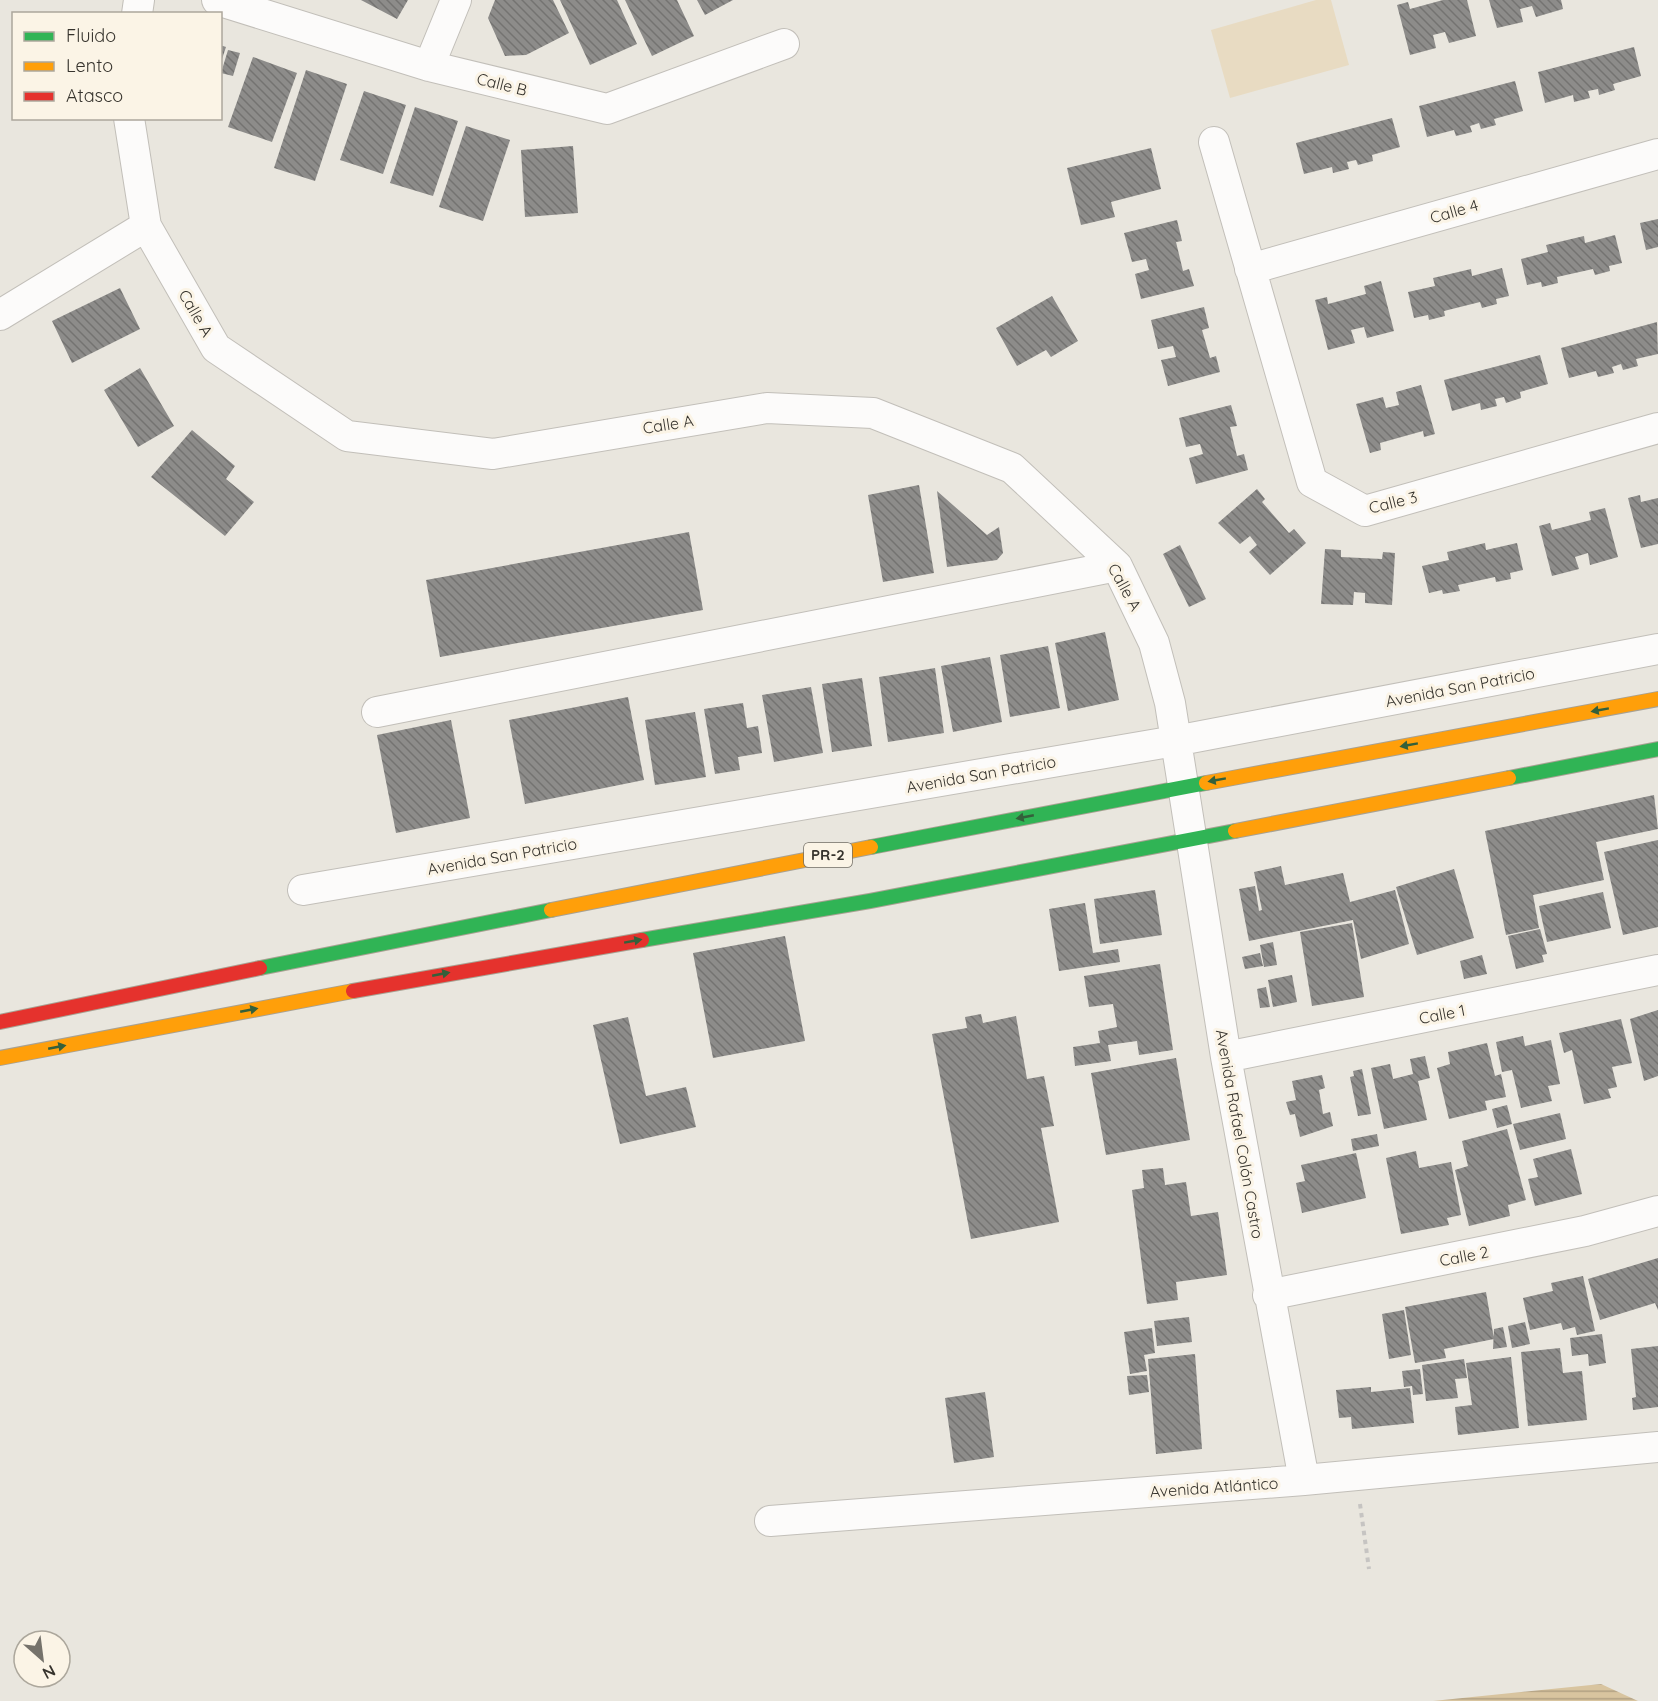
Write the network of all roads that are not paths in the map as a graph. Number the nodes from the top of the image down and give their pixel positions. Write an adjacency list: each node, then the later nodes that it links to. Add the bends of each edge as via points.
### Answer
1 (217, 0): 4 (street, Calle B)
2 (456, 0): 4 (street)
3 (784, 44): 4 (street, Calle B, via 607,109)
4 (429, 66)
5 (129, 120): 8 (street, Calle A)
6 (1214, 142): 9 (street, Calle 3)
7 (1658, 154): 9 (street, Calle 4)
8 (146, 226): 10 (street); 12 (street, Calle A, via 216,348 347,436 493,454 767,408 873,413 1012,468)
9 (1250, 269): 11 (street, Calle 3, via 1312,482 1365,511)
10 (0, 315)
11 (1658, 428)
12 (1117, 566): 15 (street); 16 (street, Calle A, via 1158,655)
13 (1658, 649): 16 (street, Avenida San Patricio)
14 (1658, 699): 18 (main road, PR-2, one-way to 18)
15 (377, 712)
16 (1175, 741): 18 (street, Calle A); 20 (street, Avenida San Patricio)
17 (1658, 749): 19 (main road)
18 (1183, 786): 19 (street, Avenida Rafael Colón Castro); 22 (main road, PR-2, one-way to 22, via 463,925)
19 (1192, 839): 23 (street, Avenida Rafael Colón Castro); 24 (main road, one-way to 19)
20 (303, 890)
21 (1658, 970): 23 (street, Calle 1)
22 (0, 1022)
23 (1226, 1057): 26 (street, Avenida Rafael Colón Castro)
24 (0, 1058)
25 (1658, 1211): 26 (street, Calle 2, via 1585,1231)
26 (1268, 1295): 28 (street, Avenida Rafael Colón Castro)
27 (1658, 1447): 28 (street, Avenida Atlántico)
28 (1304, 1480): 29 (street, Avenida Atlántico)
29 (770, 1521)

